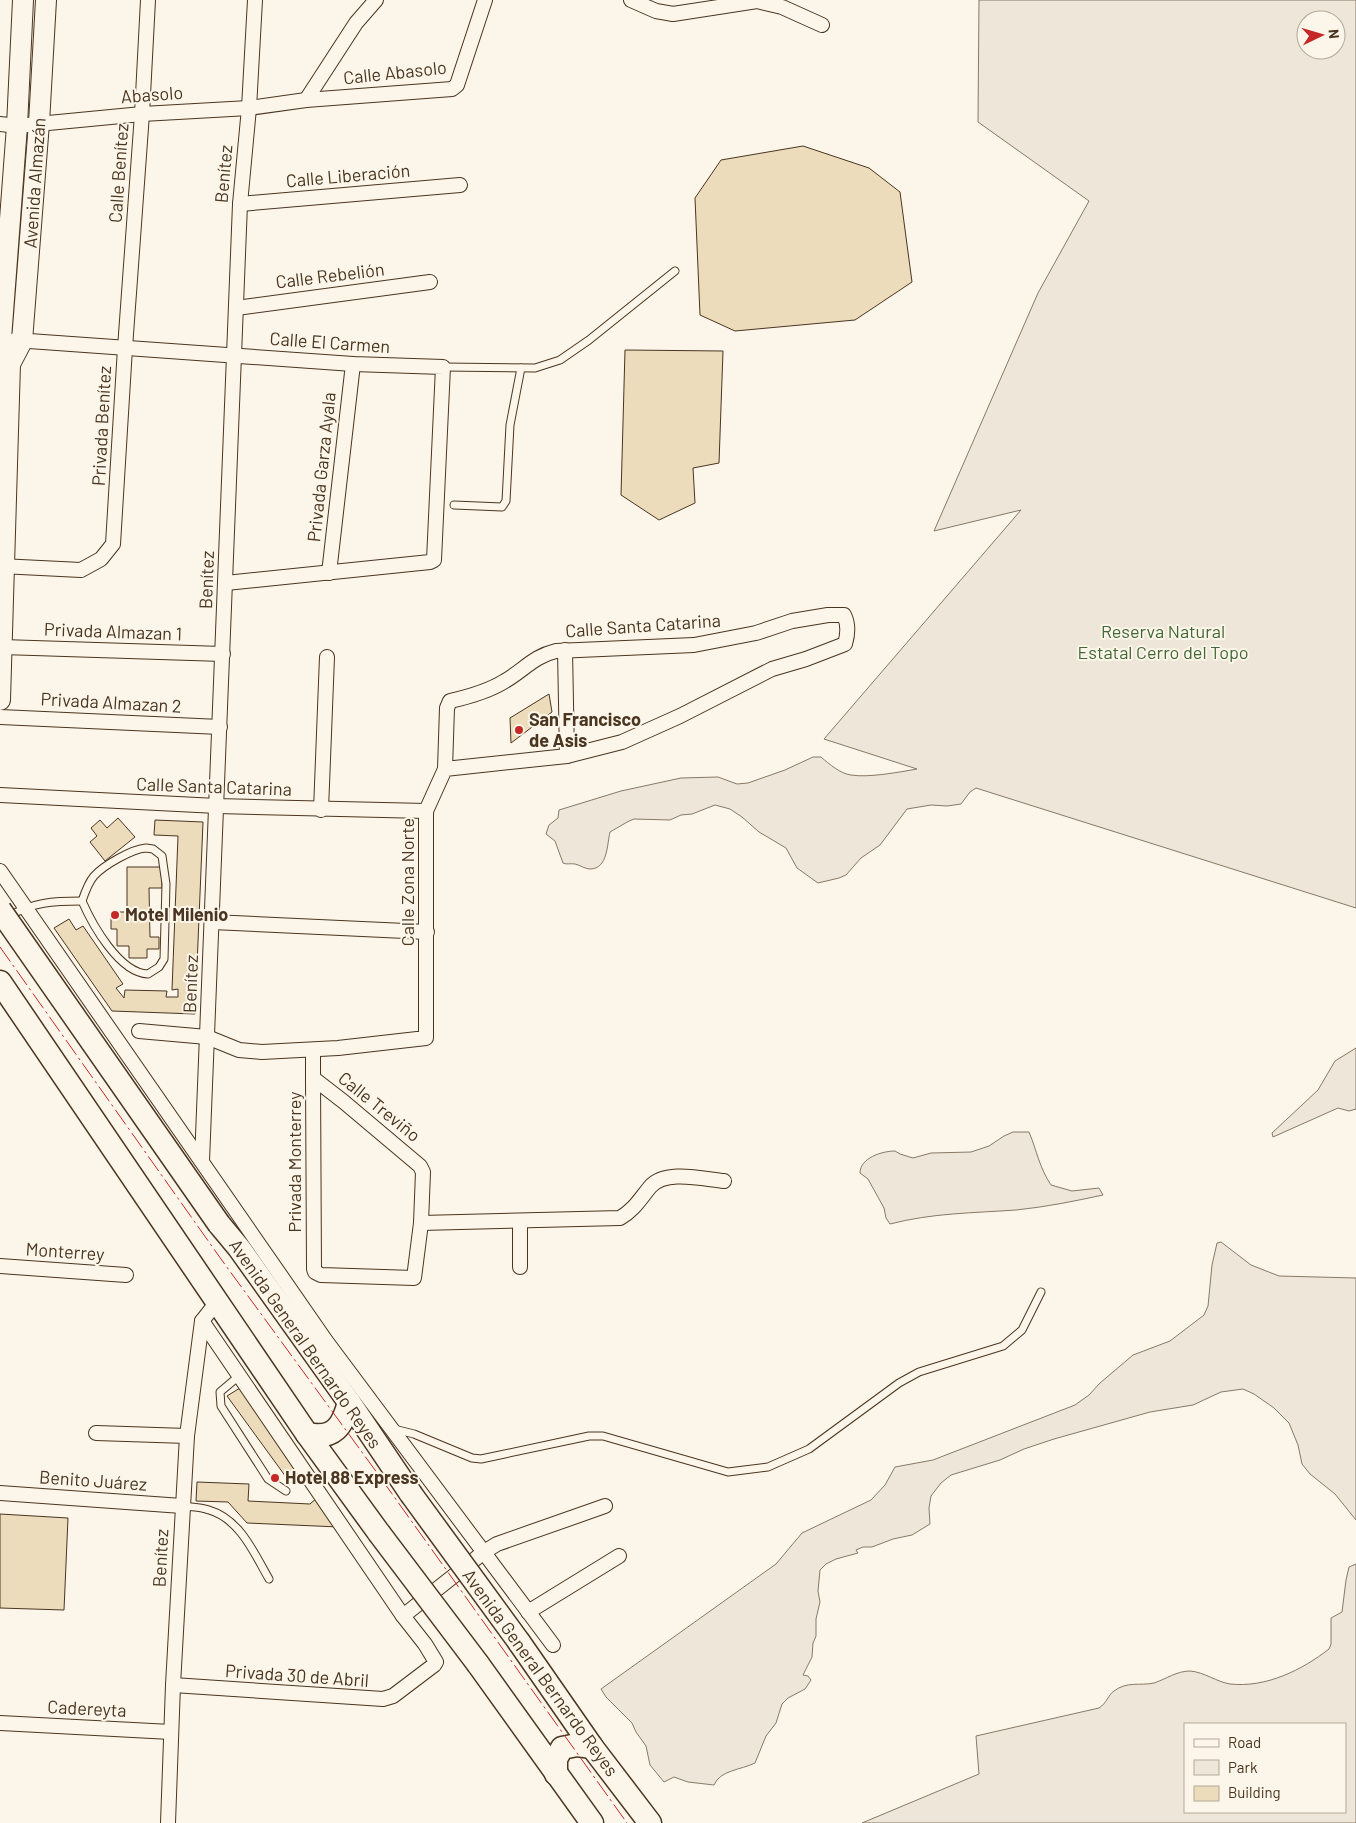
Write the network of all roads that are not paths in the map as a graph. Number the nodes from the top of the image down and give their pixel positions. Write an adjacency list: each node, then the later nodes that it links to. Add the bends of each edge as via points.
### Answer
1 (23, 0): 13 (main road, Avenida Almazán)
2 (46, 0): 12 (main road, Avenida Almazán)
3 (148, 0): 11 (street, Calle Benítez)
4 (255, 0): 10 (street, Benítez)
5 (376, 0): 9 (street, via 356,23)
6 (485, 0): 9 (street, Calle Abasolo, via 455,88)
7 (631, 0): 8 (street, via 656,11 673,14 757,1 782,7)
8 (822, 25)
9 (306, 100): 10 (street, Abasolo)
10 (249, 108): 11 (street, Abasolo); 15 (street, Benítez)
11 (142, 114): 12 (street, Abasolo); 21 (street, Calle Benítez)
12 (39, 123): 13 (street, Abasolo); 20 (main road, Avenida Almazán)
13 (9, 125): 19 (main road, Avenida Almazán)
14 (460, 186): 15 (street, Calle Liberación)
15 (240, 204): 18 (street, Benítez)
16 (675, 271): 26 (lane, via 576,350 547,365)
17 (430, 282): 18 (street, Calle Rebelión)
18 (236, 308): 22 (street, Benítez)
19 (0, 339): 20 (street, Calle El Carmen); 23 (main road, Avenida Almazán)
20 (22, 341): 21 (street, Calle El Carmen); 23 (main road, Avenida Almazán)
21 (125, 348): 22 (street, Calle El Carmen); 28 (street, Privada Benítez, via 114,544 101,559 81,570)
22 (233, 355): 24 (street, Calle El Carmen); 30 (street, Benítez)
23 (10, 364): 28 (main road, Avenida Almazán)
24 (353, 364): 25 (street, Calle El Carmen); 29 (street, Privada Garza Ayala)
25 (443, 367): 26 (lane); 29 (street, via 433,561)
26 (521, 368): 27 (lane, via 510,425 506,501 502,506)
27 (454, 506)
28 (2, 566): 31 (main road, Avenida Almazán)
29 (330, 573): 30 (street)
30 (226, 583): 33 (street, Benítez)
31 (2, 647): 33 (street, Privada Almazan 1); 35 (main road, Avenida Almazán)
32 (565, 650): 36 (street, Calle Santa Catarina, via 542,654 503,682); 39 (street); 39 (street, Calle Santa Catarina, via 694,645 828,615 844,615 848,631 845,644 772,668 622,742)
33 (223, 654): 38 (street, Benítez)
34 (327, 657): 43 (street)
35 (0, 700)
36 (450, 701): 40 (street, Calle Zona Norte, via 446,708)
37 (0, 717): 38 (street, Privada Almazan 2)
38 (220, 727): 42 (street, Benítez)
39 (567, 756): 40 (street)
40 (445, 769): 44 (street, Calle Zona Norte)
41 (0, 795): 42 (street, Calle Santa Catarina)
42 (217, 806): 43 (street, Calle Santa Catarina); 50 (street, Benítez)
43 (320, 810): 44 (street, Calle Santa Catarina)
44 (426, 811): 51 (street, Calle Zona Norte)
45 (0, 871): 47 (street)
46 (82, 901): 46 (lane, via 91,922 124,964 142,974 159,968 164,959 166,884 164,862 158,852 136,849 98,872); 47 (lane, via 55,901)
47 (24, 907): 49 (lane); 57 (street)
48 (0, 910): 67 (main road, Avenida General Bernardo Reyes, bridge, via 219,1224)
49 (0, 921)
50 (212, 922): 51 (street); 54 (street, Benítez)
51 (427, 932): 55 (street, Calle Zona Norte, via 426,1038)
52 (0, 982): 65 (main road)
53 (139, 1030): 54 (street)
54 (207, 1037): 55 (street, via 240,1050); 57 (street, Benítez)
55 (313, 1050): 56 (street, Privada Monterrey)
56 (313, 1078): 60 (street, Calle Treviño, via 420,1166 423,1172); 60 (street, Privada Monterrey, via 316,1274 414,1278)
57 (202, 1161): 67 (street)
58 (724, 1181): 59 (street, via 664,1178 651,1185 630,1213 620,1218)
59 (520, 1221): 60 (street); 62 (street)
60 (421, 1223)
61 (0, 1266): 63 (street, Monterrey)
62 (520, 1267)
63 (126, 1275)
64 (1040, 1292): 70 (lane, via 1022,1330 1003,1346 920,1372 898,1383 809,1449 768,1467 728,1472 603,1436 589,1436 481,1459 414,1434)
65 (217, 1302): 66 (street); 72 (main road)
66 (202, 1321): 68 (street); 73 (street, Benítez)
67 (319, 1346): 69 (main road, Avenida General Bernardo Reyes); 70 (street)
68 (239, 1376): 74 (lane, via 220,1392 222,1406 268,1479); 82 (street)
69 (348, 1402): 70 (main road, Avenida General Bernardo Reyes); 72 (main road, via 342,1424 335,1431 326,1435)
70 (380, 1430): 78 (street); 87 (main road, Avenida General Bernardo Reyes, bridge, via 410,1494)
71 (96, 1433): 73 (street)
72 (307, 1434): 88 (main road, bridge)
73 (187, 1436): 76 (street, Benítez)
74 (286, 1491)
75 (0, 1493): 76 (street, Benito Juárez)
76 (182, 1506): 80 (lane, via 208,1509 230,1520 252,1548); 84 (street, Benítez)
77 (605, 1506): 78 (street, via 497,1544)
78 (484, 1552): 81 (street); 82 (street)
79 (619, 1556): 81 (street)
80 (269, 1579)
81 (528, 1612): 83 (street)
82 (403, 1616): 84 (street, Privada 30 de Abril, via 436,1662 393,1696 383,1700)
83 (553, 1645)
84 (173, 1686): 86 (street, Benítez)
85 (0, 1723): 86 (street, Cadereyta)
86 (171, 1732): 89 (street, Benítez)
87 (592, 1747): 88 (main road, via 577,1744 562,1748 556,1758); 91 (main road, Avenida General Bernardo Reyes)
88 (556, 1774): 90 (main road)
89 (168, 1823)
90 (592, 1823)
91 (650, 1823)

